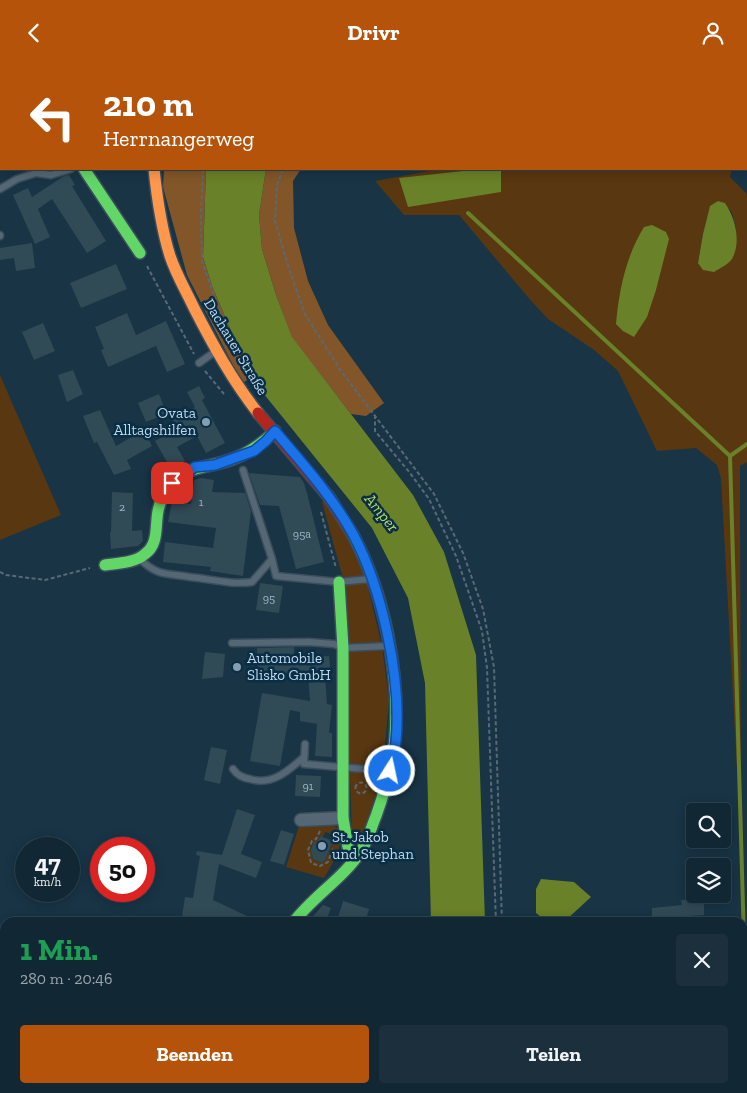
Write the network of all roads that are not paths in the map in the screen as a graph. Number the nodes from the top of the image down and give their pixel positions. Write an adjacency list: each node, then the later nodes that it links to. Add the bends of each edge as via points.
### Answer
1 (68, 170): 4 (lane, via 51,175 36,173)
2 (85, 170): 5 (main road)
3 (154, 170): 6 (main road, Dachauer Straße, via 164,232 175,270)
4 (0, 189)
5 (140, 253)
6 (217, 351): 7 (lane); 8 (main road, Dachauer Straße, via 245,396)
7 (199, 363)
8 (275, 431): 10 (main road, via 254,451 215,465 195,467 172,483 162,499 152,550); 13 (main road, Dachauer Straße, via 322,485 353,534)
9 (243, 470): 11 (lane)
10 (140, 559): 11 (lane, via 160,573 245,583 252,582); 12 (main road)
11 (272, 559): 14 (lane, via 276,576)
12 (105, 565)
13 (373, 579): 14 (lane); 16 (main road, Dachauer Straße)
14 (339, 582): 17 (main road)
15 (232, 643): 17 (lane, via 309,642)
16 (390, 646): 17 (lane); 22 (main road, Dachauer Straße, via 396,700 396,741)
17 (343, 648): 20 (main road)
18 (305, 744): 19 (lane)
19 (304, 757): 20 (lane, via 304,764); 21 (lane, via 268,781 249,779)
20 (344, 767): 22 (lane); 23 (main road)
21 (233, 769)
22 (390, 771): 25 (main road, Dachauer Straße, via 371,829)
23 (343, 818): 24 (street); 25 (main road, via 348,847)
24 (301, 820)
25 (356, 857): 26 (main road, Dachauer Straße)
26 (298, 917)

